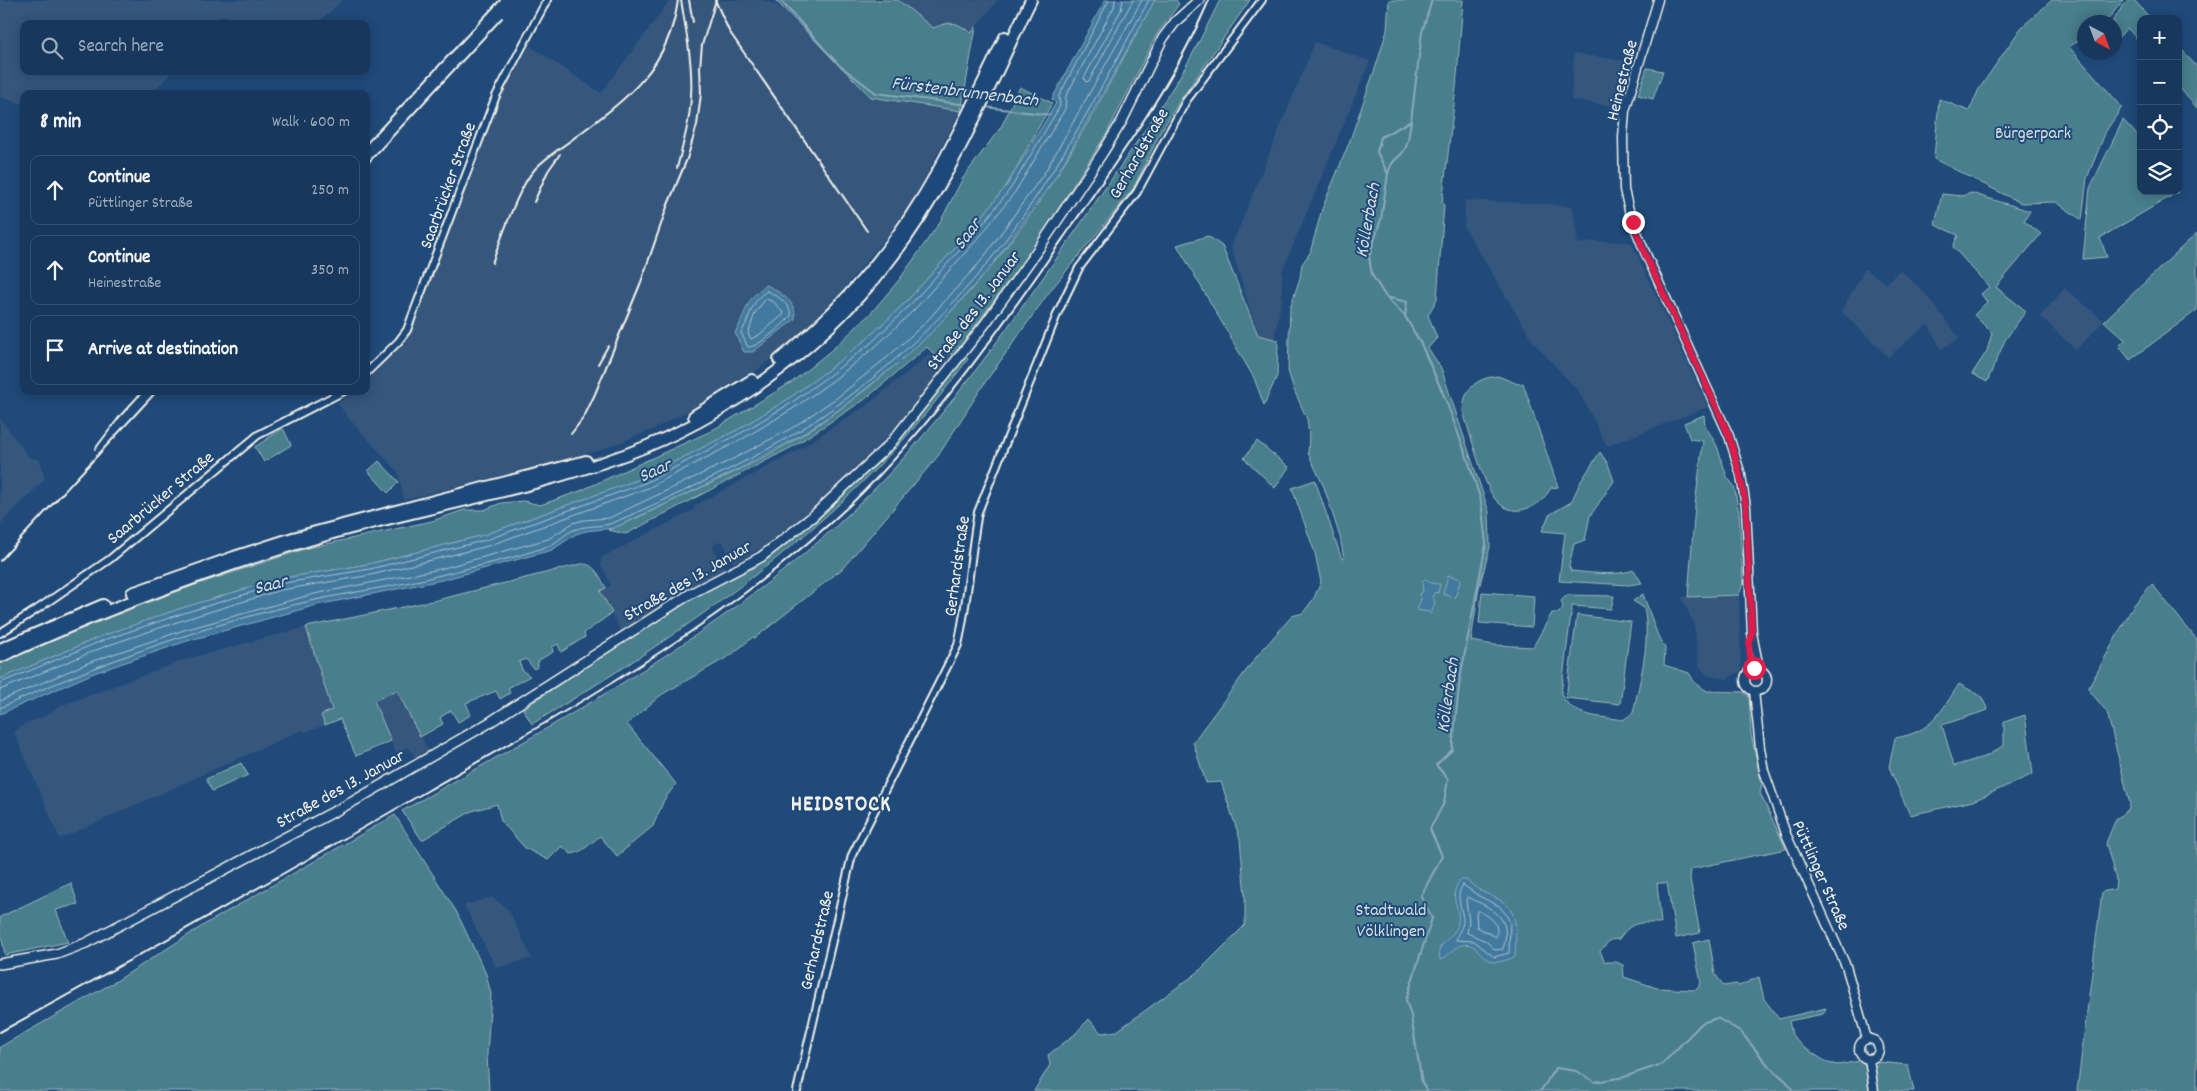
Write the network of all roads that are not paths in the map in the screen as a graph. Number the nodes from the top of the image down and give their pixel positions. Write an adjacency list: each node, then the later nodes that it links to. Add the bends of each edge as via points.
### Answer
1 (547, 0): 8 (street, Saarbrücker Straße, via 496,96 407,330)
2 (1024, 0): 7 (highway)
3 (1032, 0): 7 (highway)
4 (1199, 0): 17 (main road, Straße des 13. Januar, via 1162,38 1122,121 1103,152 1026,268 967,348 891,444 785,539 761,557 690,594 502,716 354,801 86,943 57,954)
5 (1262, 0): 20 (street, Gerhardstraße, via 1186,101 1137,192 1088,253 1061,305 978,512 958,645 852,856)
6 (1658, 0): 11 (main road, Heinestraße, via 1626,112 1624,190 1644,252 1729,436)
7 (979, 99): 10 (highway, via 892,243 847,297 808,336 754,379 691,417)
8 (370, 369)
9 (336, 395): 12 (street, Saarbrücker Straße, via 258,435 110,558)
10 (578, 466): 13 (highway, via 373,515 234,557 102,605); 14 (highway, via 286,548 145,596)
11 (1740, 475): 15 (main road, Püttlinger Straße, via 1746,507 1752,633 1749,644)
12 (0, 632)
13 (0, 649)
14 (0, 657)
15 (1755, 669): 16 (main road, Püttlinger Straße, via 1765,672 1767,678 1766,685); 16 (main road, Püttlinger Straße, via 1745,676 1745,682 1748,688)
16 (1758, 690): 18 (main road, Püttlinger Straße, via 1764,771 1786,834 1852,980)
17 (0, 964)
18 (1866, 1039): 19 (main road, Püttlinger Straße, via 1859,1048 1863,1057); 19 (main road, Püttlinger Straße, via 1873,1040 1879,1048 1878,1054)
19 (1869, 1059): 21 (main road, Püttlinger Straße)
20 (797, 1091)
21 (1874, 1091)

